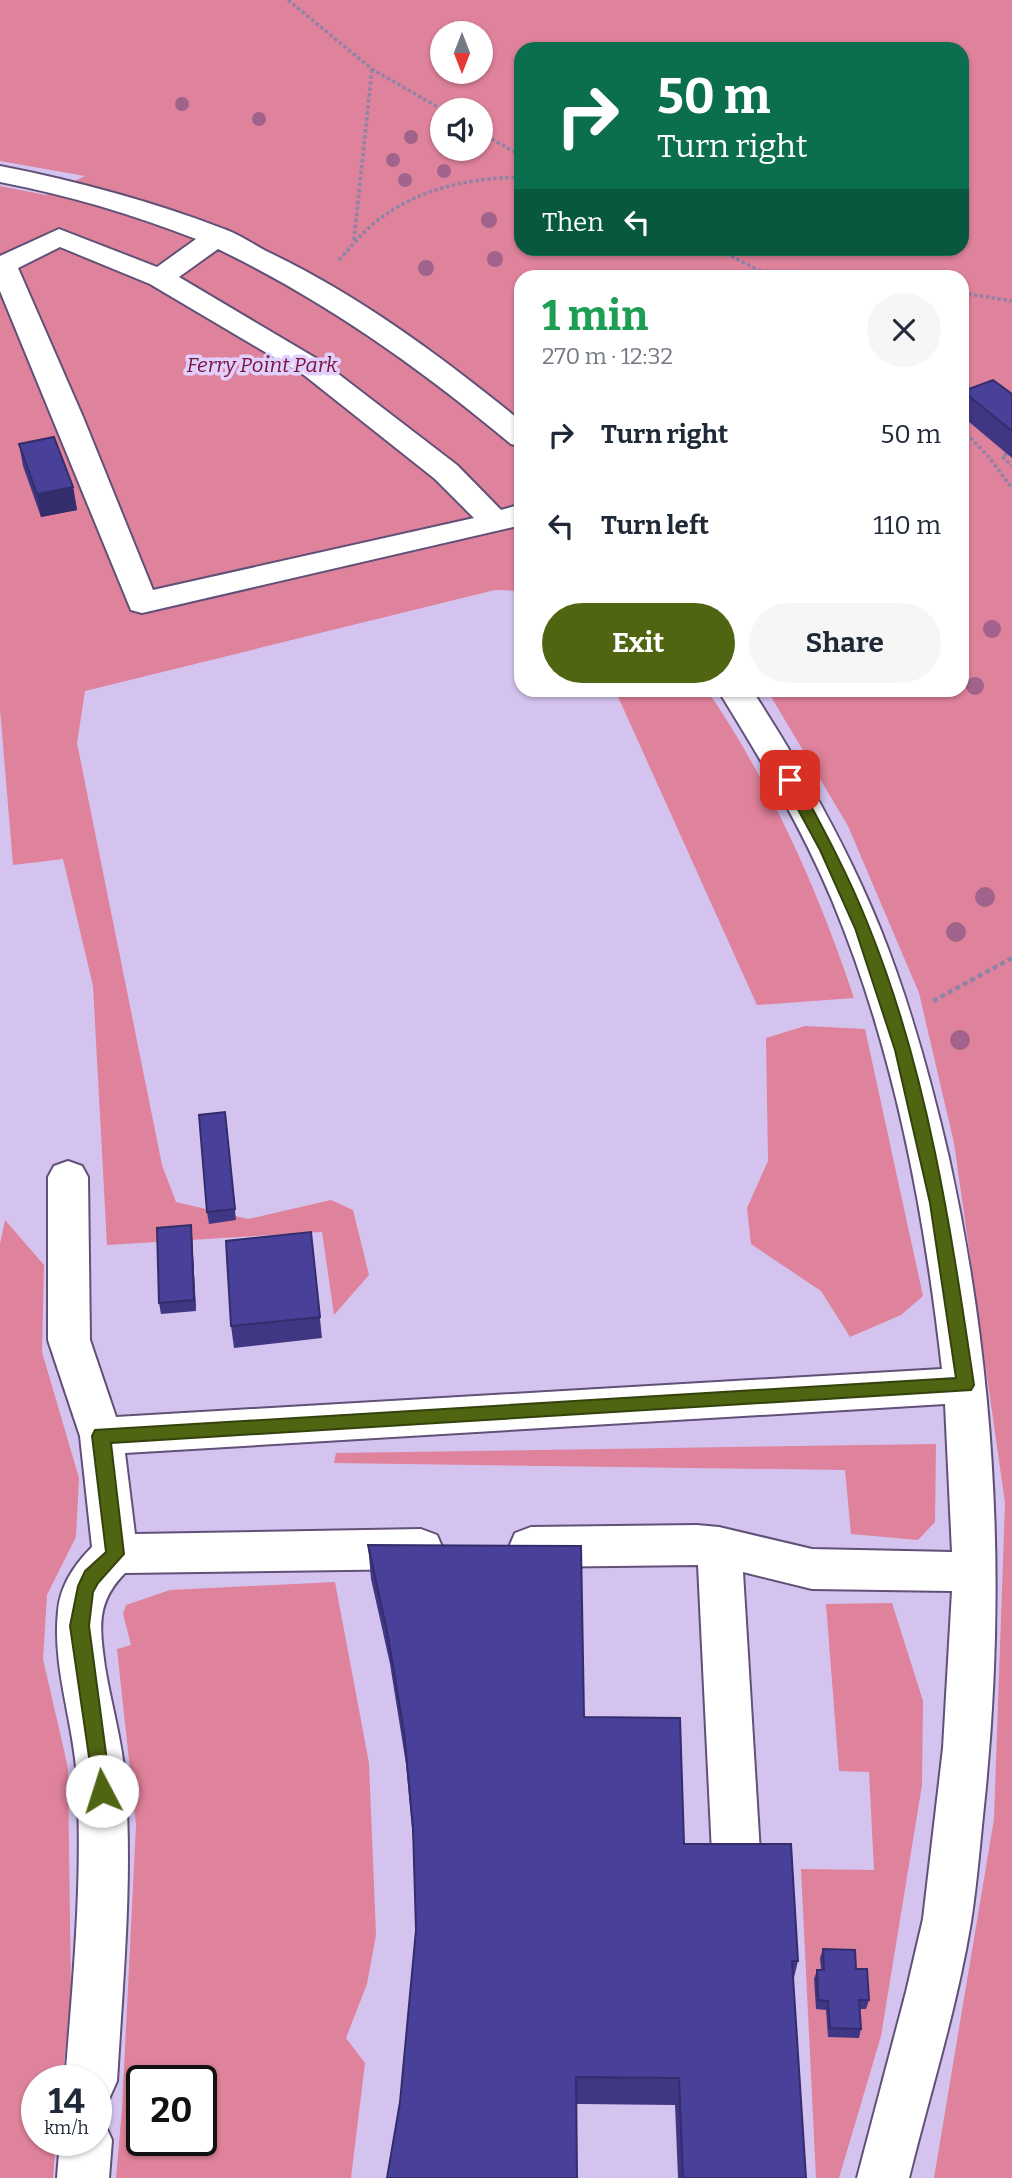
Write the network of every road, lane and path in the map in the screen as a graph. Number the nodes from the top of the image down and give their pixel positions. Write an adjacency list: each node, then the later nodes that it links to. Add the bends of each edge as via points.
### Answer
1 (288, 0): 2 (path)
2 (372, 69): 3 (path); 7 (path, via 354,241 395,207 429,193 465,182)
3 (430, 102)
4 (493, 140): 5 (path)
5 (514, 152)
6 (0, 174): 8 (street, via 114,198)
7 (514, 178)
8 (218, 236): 11 (street); 14 (street, via 362,316)
9 (730, 256): 10 (path)
10 (757, 270)
11 (160, 278): 19 (street, via 314,369); 19 (street, via 59,237 3,265 142,604)
12 (969, 294): 13 (path)
13 (1012, 301)
14 (514, 432)
15 (969, 436): 18 (path)
16 (1007, 454): 17 (path, via 1002,456)
17 (1012, 466)
18 (1012, 488)
19 (509, 519)
20 (740, 697): 24 (street, via 827,850 862,928 891,1010 939,1203)
21 (1012, 958): 22 (path)
22 (923, 1006)
23 (68, 1177): 25 (street, via 69,1340)
24 (965, 1385): 25 (street); 28 (street)
25 (101, 1436): 27 (street)
26 (719, 1547): 27 (street); 28 (street, via 812,1569); 29 (street)
27 (115, 1554): 30 (street, via 92,1577 80,1609 102,1809 101,1939)
28 (974, 1572): 33 (street, via 968,1741 945,1930)
29 (737, 1853)
30 (92, 2065)
31 (85, 2156): 32 (street)
32 (83, 2178)
33 (883, 2178)

